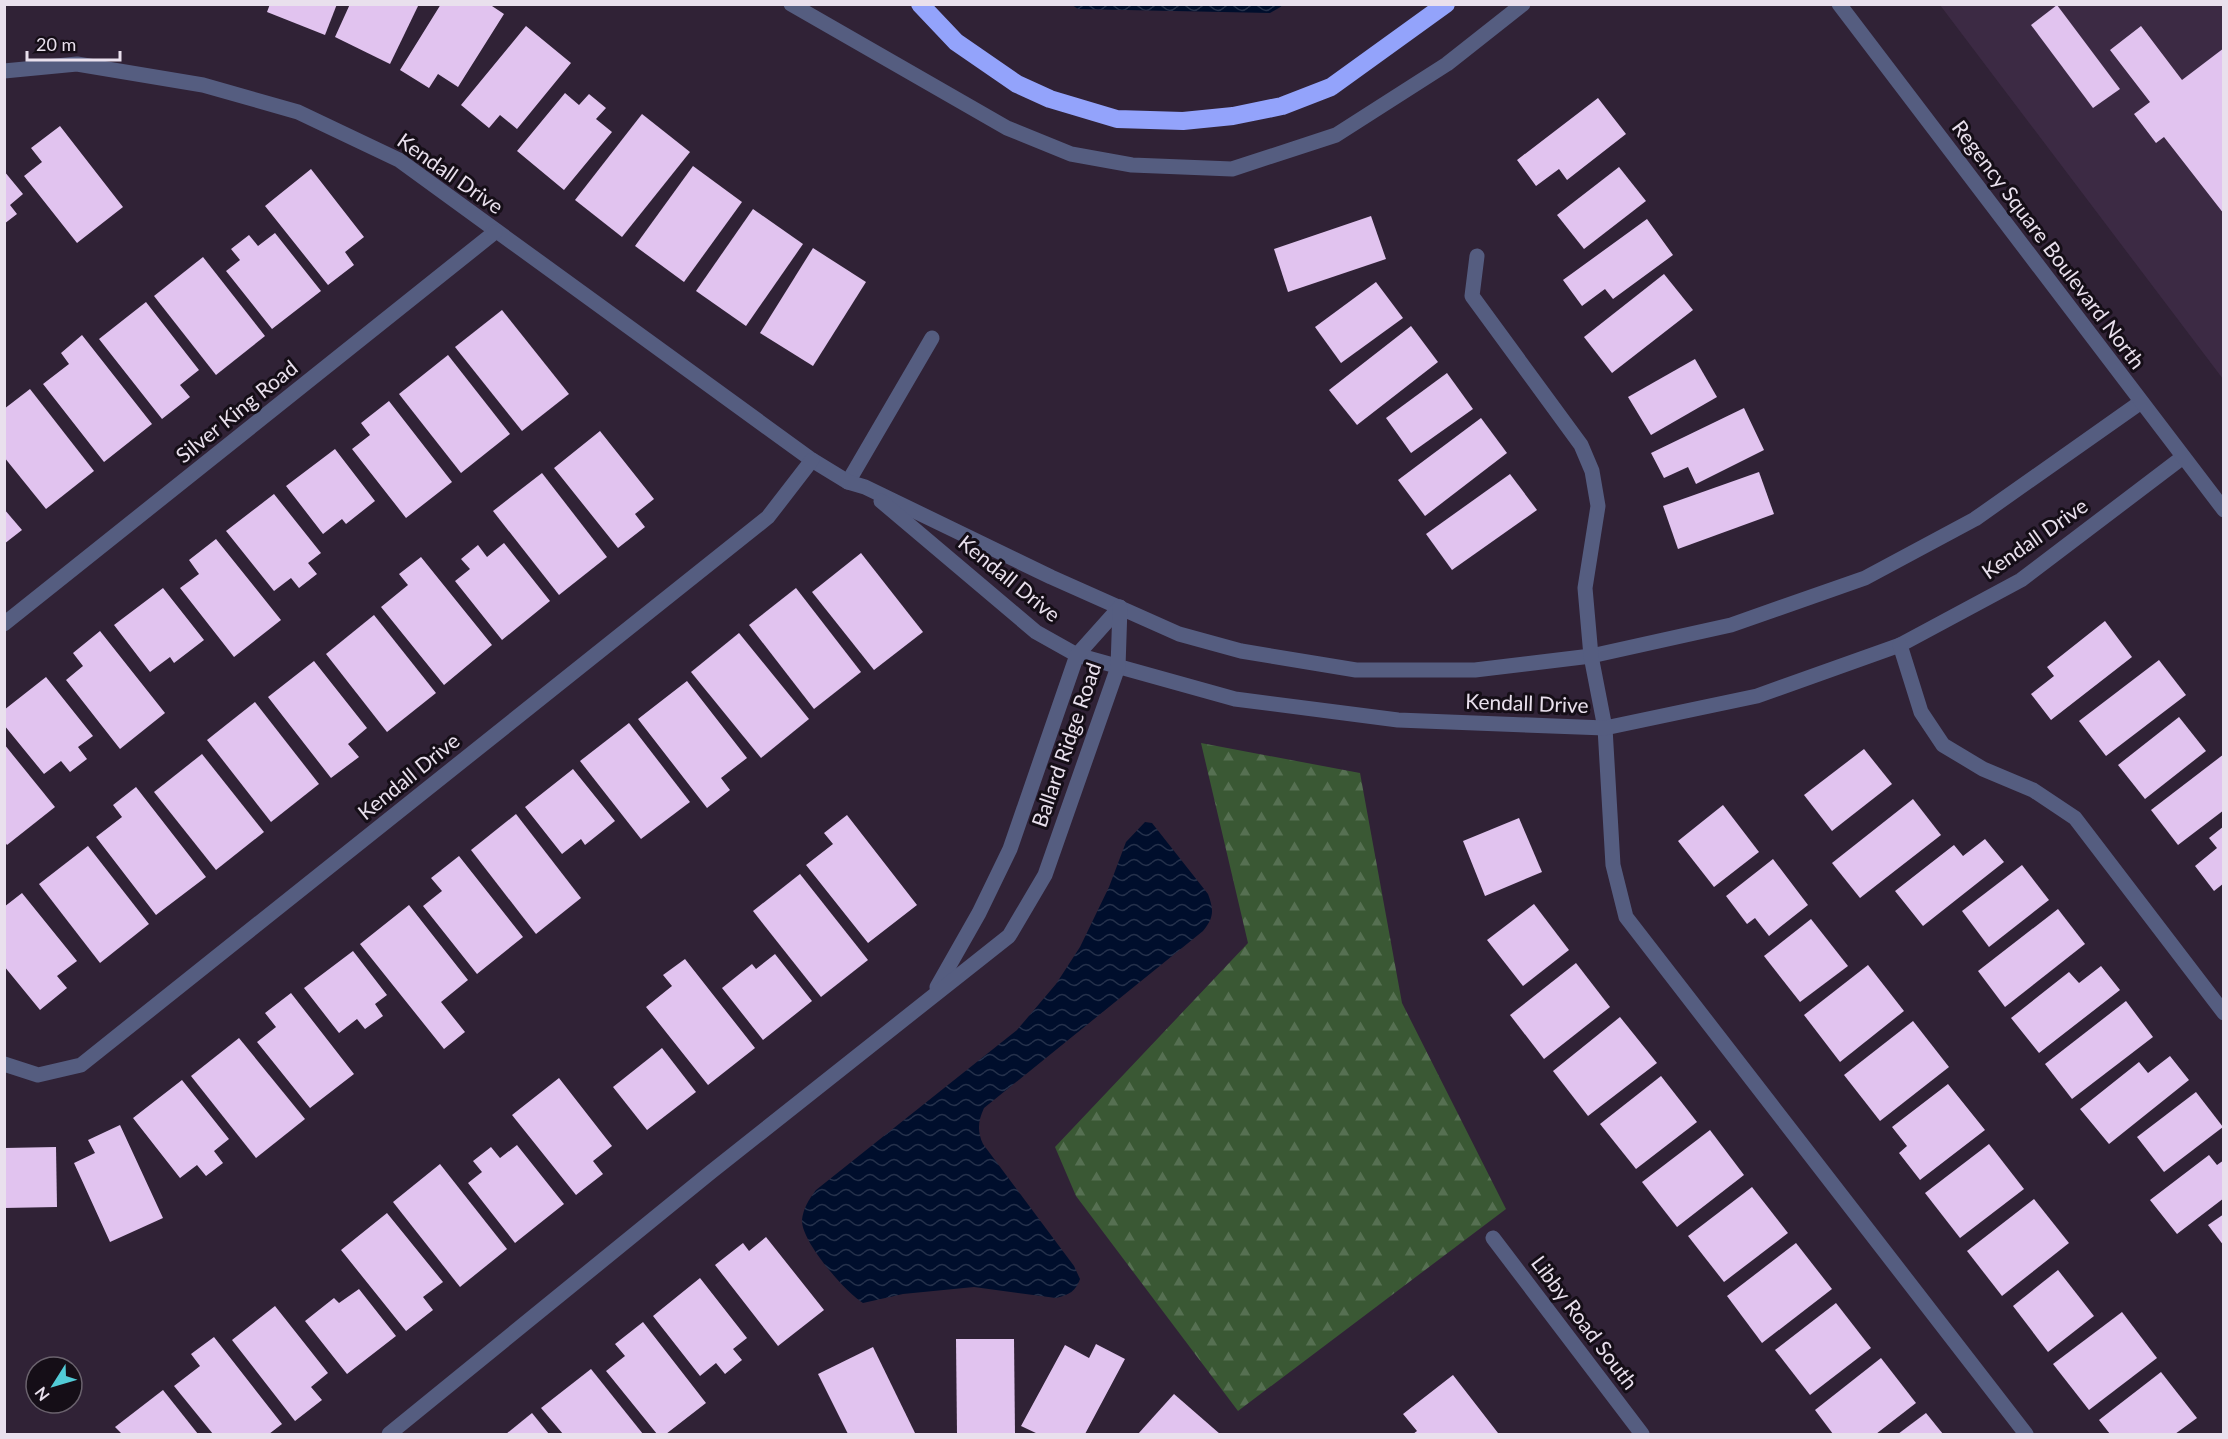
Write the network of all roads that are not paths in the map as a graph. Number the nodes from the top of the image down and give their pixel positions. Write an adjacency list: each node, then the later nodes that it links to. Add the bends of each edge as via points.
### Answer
1 (791, 4): 5 (street, via 1007,128 1071,154 1132,165 1232,169 1336,135 1447,64)
2 (920, 4): 7 (highway, via 956,42 1017,84 1050,99 1117,119 1183,121 1282,106 1331,87)
3 (1429, 4): 7 (highway)
4 (1446, 4): 7 (highway)
5 (1523, 4)
6 (1839, 4): 12 (street, Regency Square Boulevard North)
7 (1397, 41)
8 (4, 71): 9 (street, Kendall Drive, via 77,64 203,85 298,112 399,160)
9 (495, 232): 14 (street, Kendall Drive); 19 (street, Silver King Road)
10 (1477, 256): 22 (street, via 1472,296 1581,445 1592,471 1598,506 1585,588)
11 (932, 338): 15 (street)
12 (2141, 402): 13 (street, Regency Square Boulevard North); 22 (street, Kendall Drive, via 1975,519 1865,578 1731,625)
13 (2183, 457): 17 (street, Regency Square Boulevard North); 20 (street, Kendall Drive, via 2021,580)
14 (812, 460): 15 (street, Kendall Drive); 27 (street, Kendall Drive, via 768,517 81,1065 38,1075)
15 (849, 482): 16 (street, Kendall Drive)
16 (866, 488): 18 (street, Kendall Drive); 21 (street, Kendall Drive, via 1036,632)
17 (2223, 510)
18 (1120, 607): 21 (street, Ballard Ridge Road); 22 (street, Kendall Drive, via 1179,634 1241,651 1356,670 1475,670); 23 (street, Ballard Ridge Road)
19 (4, 624)
20 (1900, 645): 24 (street, Kendall Drive, via 1757,696); 26 (street, via 1921,712 1942,745 1983,769 2033,790 2075,818)
21 (1077, 655): 23 (street, Kendall Drive); 25 (street, Ballard Ridge Road, via 1010,849)
22 (1592, 656): 24 (street)
23 (1118, 667): 24 (street, Kendall Drive, via 1235,699 1398,720); 25 (street, Ballard Ridge Road, via 1045,876 1009,936)
24 (1605, 728): 31 (street, via 1613,864 1626,916)
25 (934, 993): 29 (street)
26 (2223, 1013)
27 (4, 1064)
28 (1492, 1238): 30 (street, Libby Road South)
29 (390, 1434)
30 (1642, 1434)
31 (2026, 1434)

